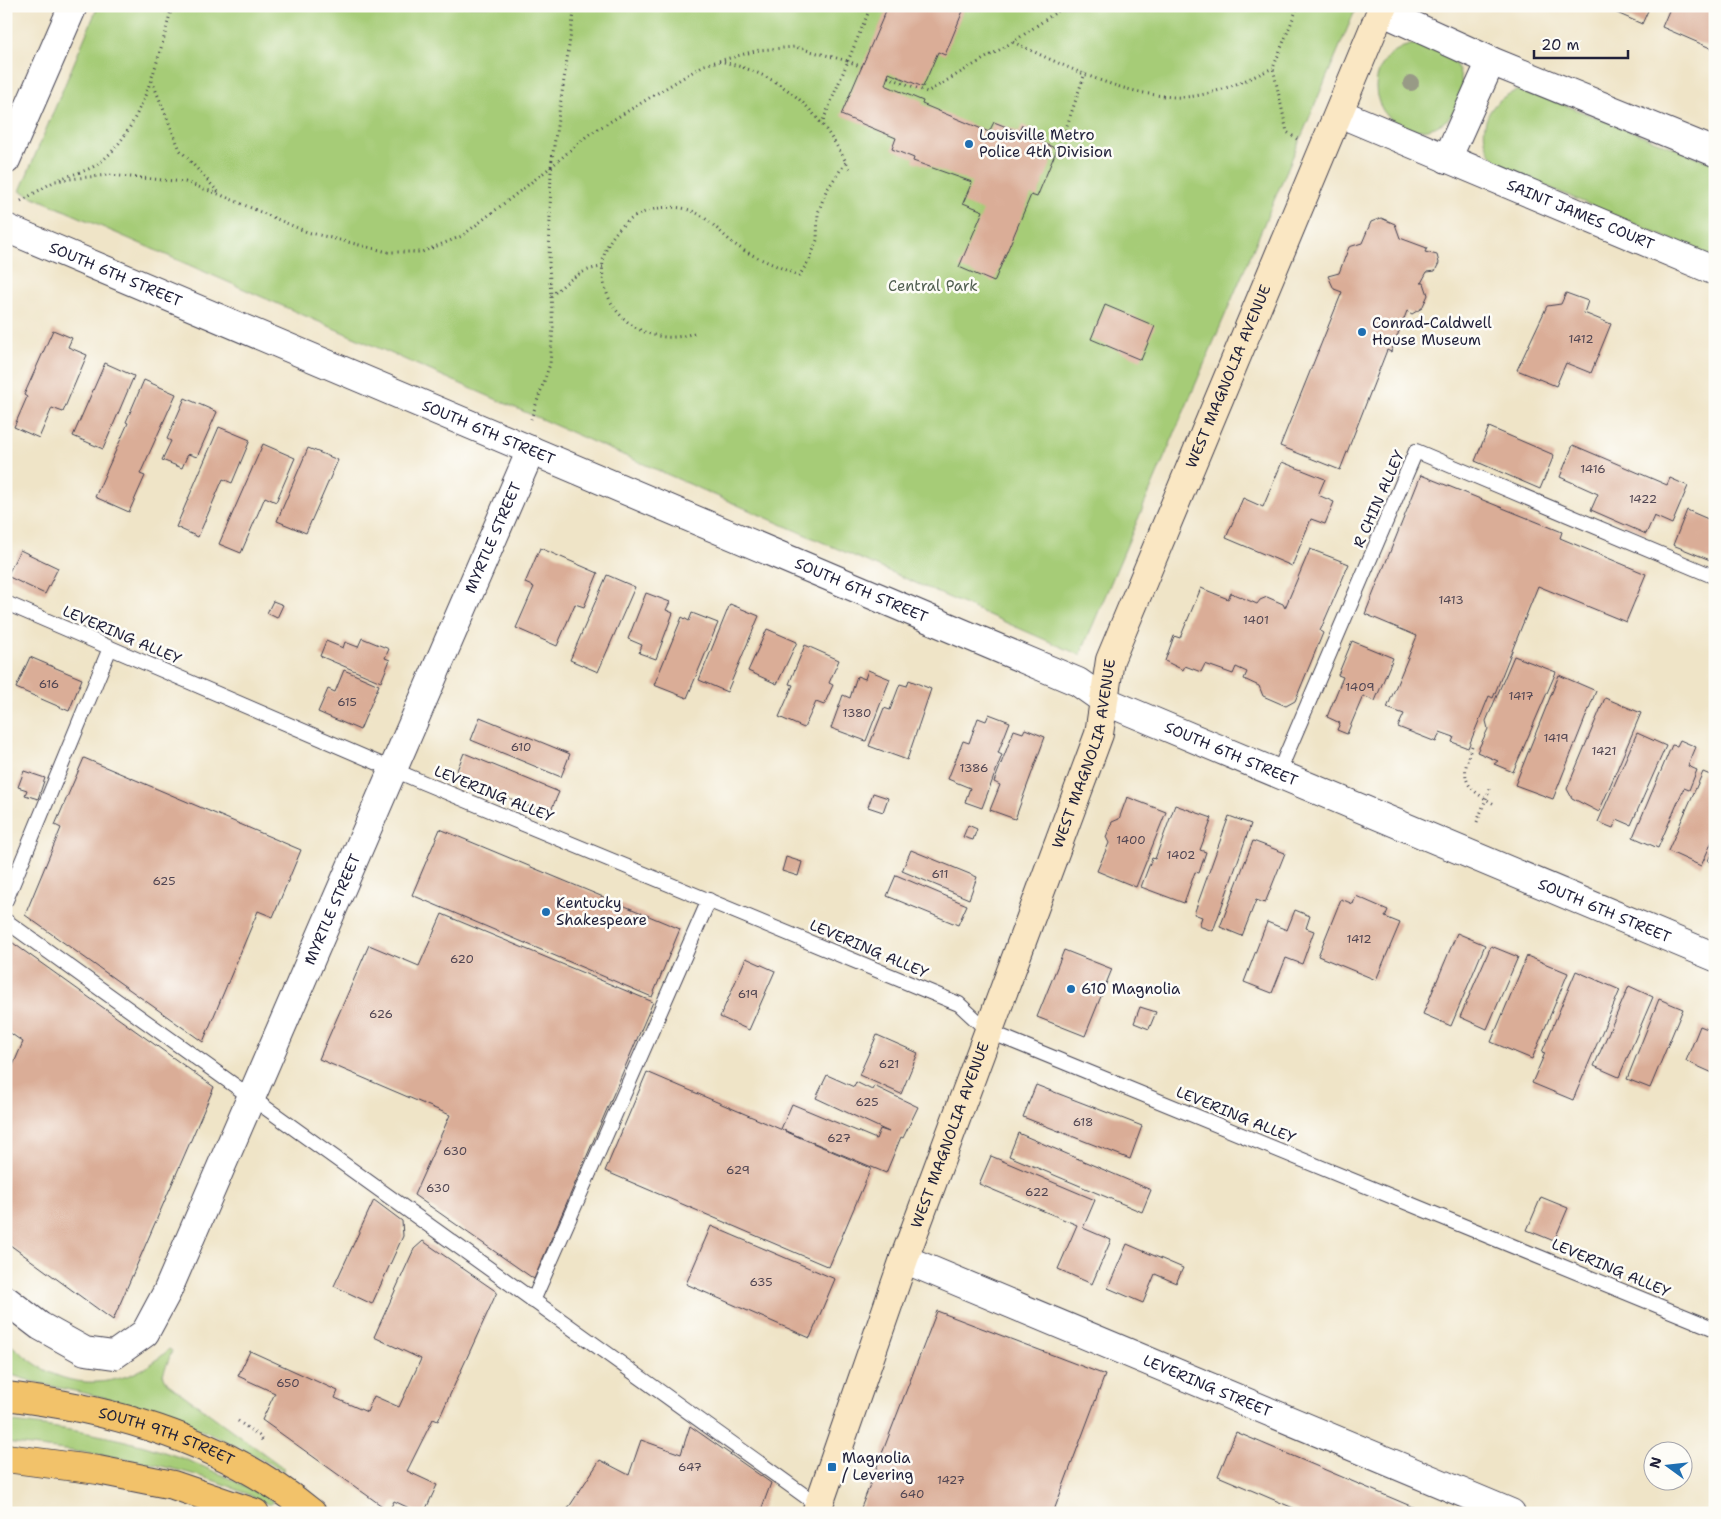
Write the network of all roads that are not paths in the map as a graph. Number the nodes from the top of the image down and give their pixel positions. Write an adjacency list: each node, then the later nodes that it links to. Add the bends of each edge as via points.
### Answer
1 (73, 6): 7 (street)
2 (1382, 9): 3 (street); 4 (street, WEST MAGNOLIA AVENUE)
3 (1491, 60): 5 (street); 6 (street)
4 (1339, 113): 6 (street, SAINT JAMES COURT); 14 (street, WEST MAGNOLIA AVENUE, via 1110,660)
5 (1715, 152)
6 (1447, 159): 9 (street, SAINT JAMES COURT)
7 (6, 160)
8 (11, 216): 10 (street, SOUTH 6TH STREET)
9 (1715, 271)
10 (531, 450): 14 (street, SOUTH 6TH STREET, via 1078,682); 15 (street, MYRTLE STREET)
11 (1715, 577): 16 (lane, R CHIN ALLEY, via 1416,451)
12 (6, 603): 13 (lane, LEVERING ALLEY)
13 (110, 648): 15 (lane, LEVERING ALLEY); 17 (lane)
14 (1105, 701): 16 (street, SOUTH 6TH STREET); 21 (street, WEST MAGNOLIA AVENUE, via 1099,734)
15 (392, 770): 18 (lane, LEVERING ALLEY); 22 (street, MYRTLE STREET)
16 (1278, 774): 20 (street, SOUTH 6TH STREET)
17 (6, 900)
18 (709, 900): 21 (lane, LEVERING ALLEY, via 959,1004); 25 (lane)
19 (6, 922): 22 (lane)
20 (1715, 956)
21 (988, 1031): 23 (street, WEST MAGNOLIA AVENUE); 26 (lane, LEVERING ALLEY)
22 (251, 1098): 24 (street, MYRTLE STREET, via 167,1292 145,1333 114,1355 85,1351 40,1326); 25 (lane)
23 (904, 1259): 29 (street, WEST MAGNOLIA AVENUE); 32 (street, LEVERING STREET)
24 (6, 1300)
25 (533, 1301): 29 (lane)
26 (1715, 1329)
27 (6, 1396): 31 (main road, SOUTH 9TH STREET, via 49,1401 130,1419 191,1441 245,1468)
28 (6, 1458): 30 (main road, via 98,1470 173,1486)
29 (817, 1510)
30 (255, 1513)
31 (312, 1513)
32 (1511, 1513)

